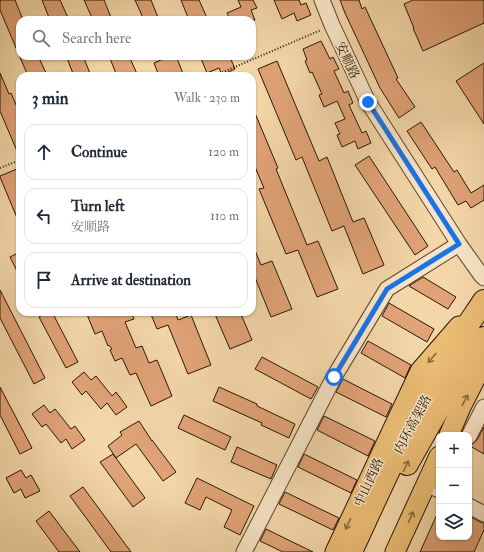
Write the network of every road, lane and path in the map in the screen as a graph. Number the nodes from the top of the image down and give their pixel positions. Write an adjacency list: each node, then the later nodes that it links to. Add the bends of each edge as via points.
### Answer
1 (322, 0): 2 (street, 安顺路)
2 (332, 25): 3 (path); 8 (street, 安顺路, via 368,102)
3 (256, 58)
4 (251, 60): 5 (path)
5 (223, 72)
6 (16, 162): 7 (path)
7 (0, 168)
8 (459, 244): 9 (street, 安顺路); 23 (street, via 387,289 334,377)
9 (484, 278)
10 (484, 296): 24 (main road, 中山西路, one-way to 24, via 420,371)
11 (484, 301): 25 (highway, 内环高架路, via 454,346 417,413)
12 (484, 338): 16 (highway, 内环高架路)
13 (484, 348): 16 (highway)
14 (484, 362): 17 (main road, one-way to 14)
15 (484, 407): 18 (street)
16 (437, 411): 26 (highway, 内环高架路, one-way to 16, via 409,461)
17 (449, 432)
18 (471, 432)
19 (437, 468): 20 (main road)
20 (433, 487): 27 (main road, one-way to 20)
21 (472, 508): 22 (street)
22 (484, 514)
23 (244, 552)
24 (335, 552)
25 (351, 552)
26 (366, 552)
27 (395, 552)

